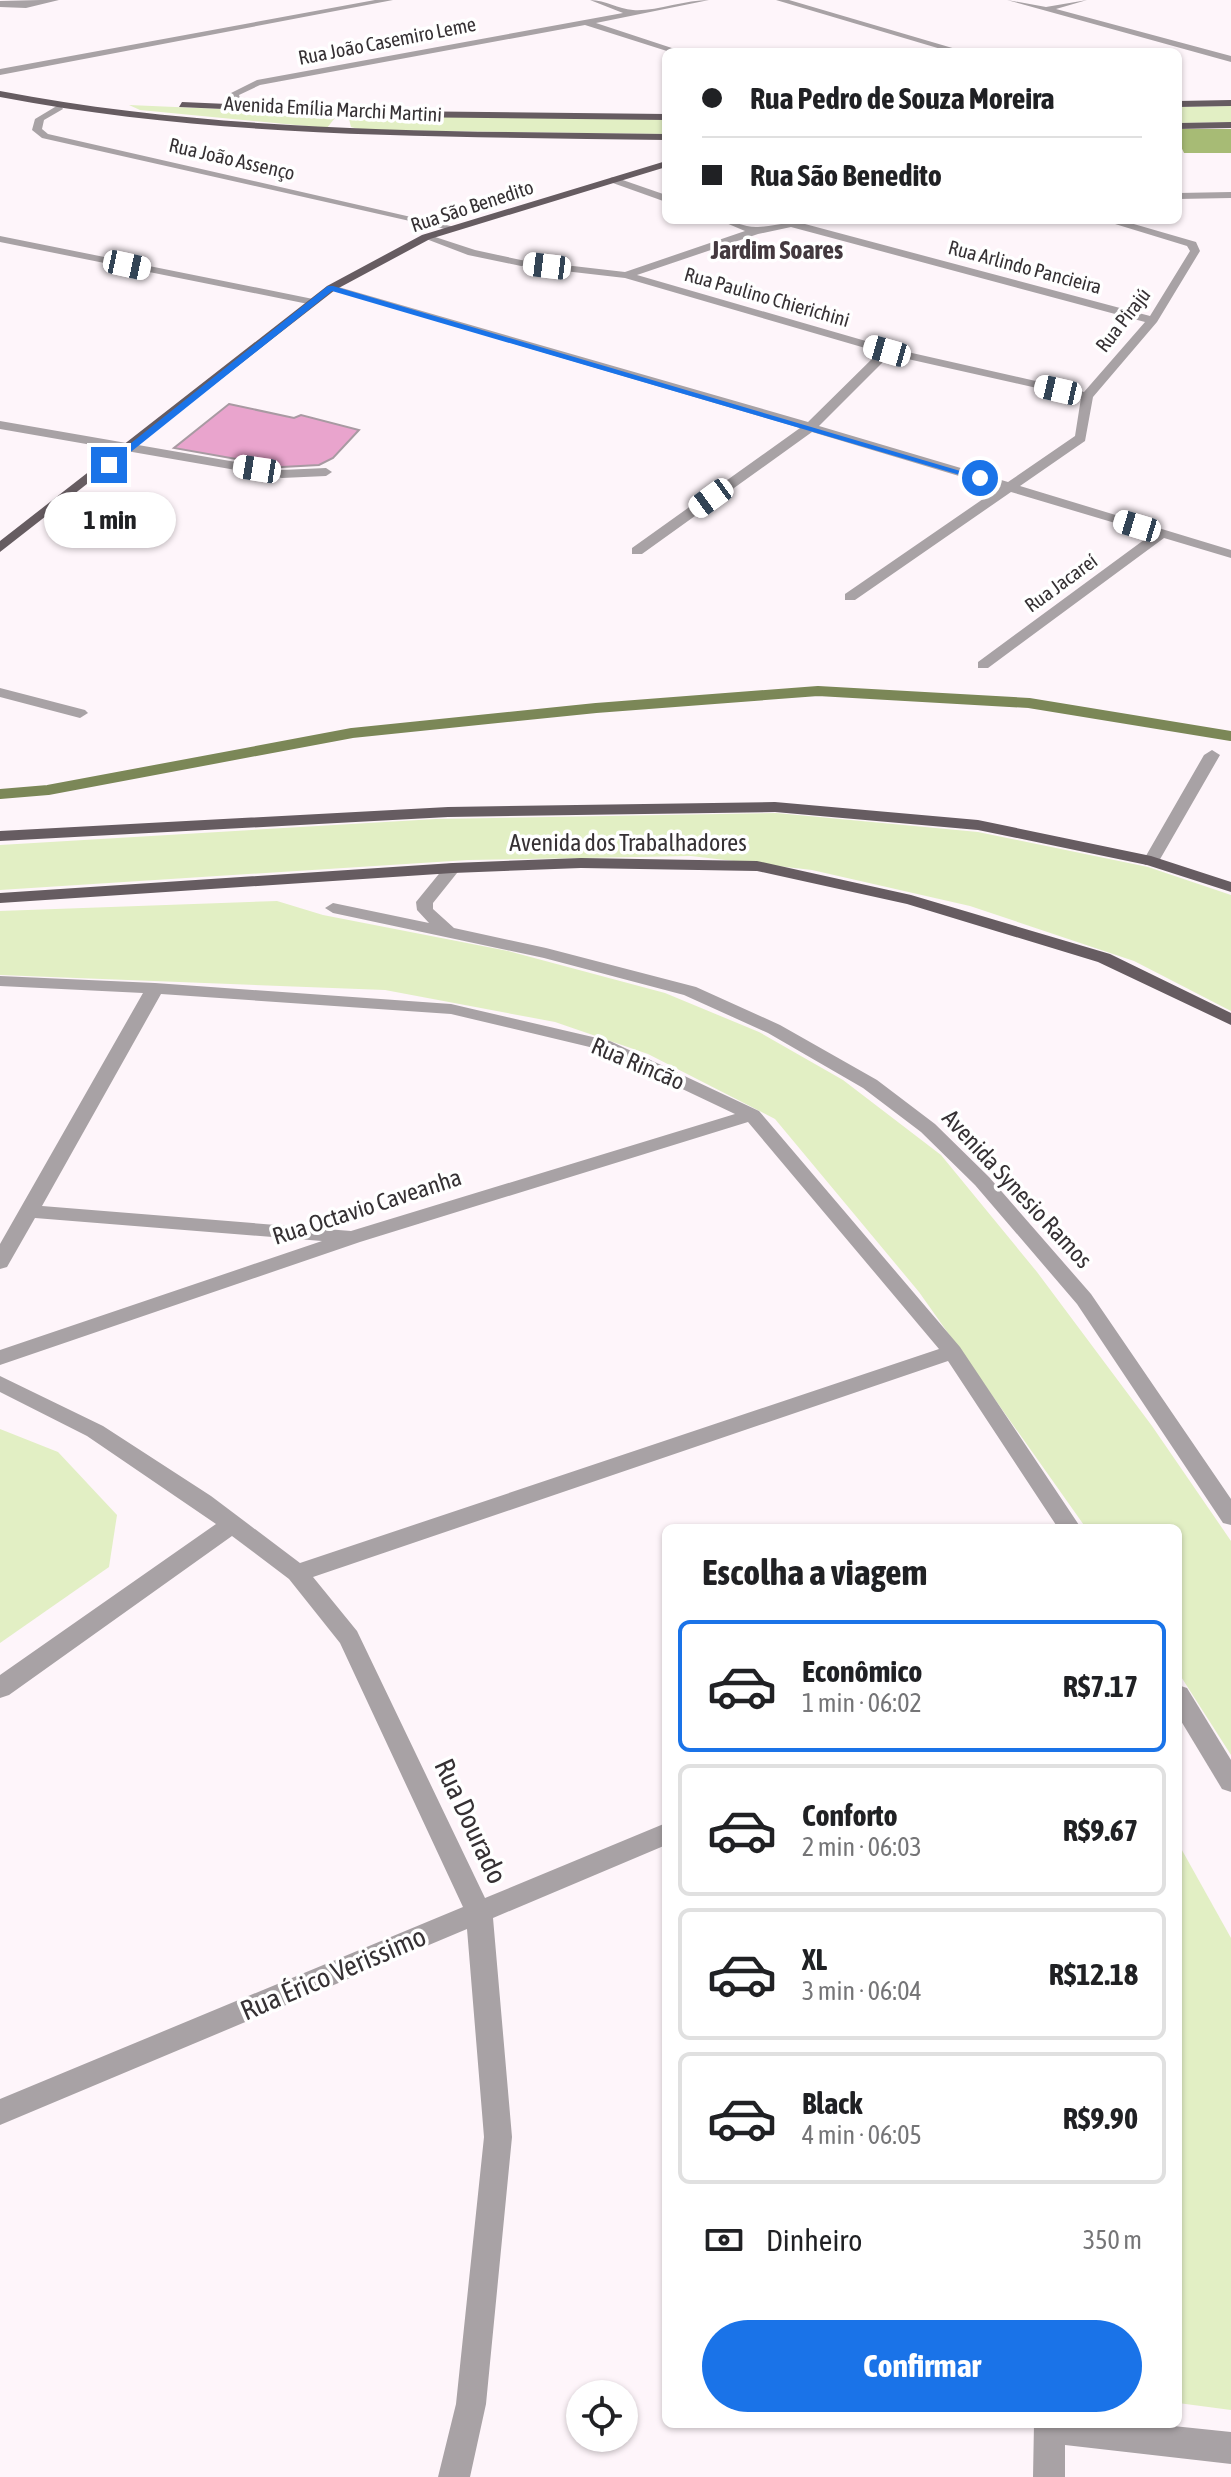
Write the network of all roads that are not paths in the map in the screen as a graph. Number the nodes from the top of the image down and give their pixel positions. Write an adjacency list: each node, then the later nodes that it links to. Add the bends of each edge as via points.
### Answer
1 (55, 0): 8 (street)
2 (389, 0): 15 (street)
3 (594, 0): 10 (street)
4 (705, 0): 10 (street, Rua João Casemiro Leme)
5 (780, 0): 13 (street)
6 (1011, 0): 9 (street)
7 (1083, 0): 9 (street)
8 (0, 4)
9 (1047, 9): 14 (street)
10 (633, 13): 11 (street, Rua João Casemiro Leme)
11 (584, 22): 12 (street); 25 (street, Rua João Casemiro Leme, via 257,83 234,94)
12 (666, 48)
13 (947, 48)
14 (1231, 59)
15 (0, 72)
16 (0, 85): 18 (main road)
17 (0, 94): 24 (main road, Avenida Emília Marchi Martini)
18 (75, 96)
19 (104, 100): 21 (main road)
20 (1231, 103): 22 (main road)
21 (160, 104)
22 (1182, 104)
23 (175, 105): 25 (main road, Avenida Emília Marchi Martini)
24 (60, 107): 30 (main road, Avenida Emília Marchi Martini); 40 (street, Rua João Assenço, via 40,119 37,130 45,136)
25 (238, 107): 26 (main road, Avenida Emília Marchi Martini)
26 (348, 112): 27 (main road, Avenida Emília Marchi Martini); 30 (main road)
27 (662, 117)
28 (1231, 125): 29 (main road)
29 (1182, 126)
30 (335, 131): 31 (main road, Avenida Emília Marchi Martini)
31 (662, 137)
32 (662, 165): 33 (main road, Rua São Benedito)
33 (614, 180): 36 (street); 40 (main road, Rua São Benedito)
34 (1231, 195): 35 (street)
35 (1182, 196)
36 (662, 198)
37 (735, 224): 41 (street)
38 (794, 224): 41 (street); 47 (street, Rua Arlindo Pancieira)
39 (1123, 224): 47 (street, Rua Pirajú, via 1182,239 1195,251)
40 (454, 228): 42 (main road, Rua São Benedito)
41 (755, 231): 44 (street)
42 (426, 237): 44 (street, Rua Paulino Chierichini, via 521,263); 45 (main road, Rua São Benedito)
43 (1, 240): 46 (street)
44 (626, 275): 48 (street, Rua Paulino Chierichini)
45 (331, 288): 46 (main road, Rua São Benedito); 51 (street)
46 (313, 302): 52 (main road, Rua São Benedito)
47 (1153, 320): 49 (street, Rua Pirajú)
48 (887, 351): 49 (street, Rua Paulino Chierichini); 51 (street)
49 (1087, 396): 54 (street, via 1081,438)
50 (0, 425): 52 (street)
51 (810, 427): 54 (street); 57 (street)
52 (130, 448): 53 (street, via 282,474); 56 (main road, Rua São Benedito)
53 (326, 472)
54 (1008, 487): 55 (street); 59 (street)
55 (1162, 533): 58 (street); 60 (street, Rua Jacareí)
56 (0, 548)
57 (637, 551)
58 (1231, 554)
59 (850, 597)
60 (983, 665)
61 (0, 692): 62 (street)
62 (80, 713)
63 (1212, 755): 65 (street)
64 (0, 836): 65 (main road, Avenida dos Trabalhadores, via 448,812 775,807 978,825)
65 (1151, 861): 67 (main road, Avenida dos Trabalhadores)
66 (453, 868): 68 (main road, Avenida dos Trabalhadores); 70 (street, via 424,902 425,910); 73 (main road, Avenida dos Trabalhadores, via 581,863 757,866 911,900 1104,958)
67 (1231, 887)
68 (0, 898)
69 (333, 908): 70 (street, Avenida Synesio Ramos)
70 (448, 932): 81 (street, Avenida Synesio Ramos, via 690,991 774,1029 870,1084 928,1128 982,1181 1084,1299)
71 (0, 981): 72 (street, Rua Rincão)
72 (155, 988): 74 (street, Rua Rincão, via 451,1009 604,1045); 75 (street)
73 (1231, 1020)
74 (752, 1115): 76 (street, Rua Octavio Caveanha); 78 (street, Rua Rincão)
75 (29, 1211): 76 (street); 77 (street)
76 (353, 1237): 79 (street, Rua Octavio Caveanha)
77 (0, 1262)
78 (953, 1352): 83 (street, Rua Rincão); 84 (street)
79 (0, 1358)
80 (0, 1383): 82 (street, Rua Dourado, via 95,1431)
81 (1231, 1517)
82 (232, 1524): 84 (street, Rua Dourado); 85 (street)
83 (1067, 1524)
84 (297, 1573): 89 (street, Rua Dourado, via 349,1638)
85 (0, 1688)
86 (1182, 1702): 87 (street)
87 (1231, 1782)
88 (662, 1836): 89 (street, Rua Érico Verissimo)
89 (479, 1912): 90 (street, Rua Érico Verissimo); 94 (street, Rua Dourado, via 498,2137 471,2404)
90 (0, 2112)
91 (1049, 2428): 95 (street)
92 (1066, 2428): 93 (street)
93 (1231, 2448)
94 (454, 2477)
95 (1049, 2477)

